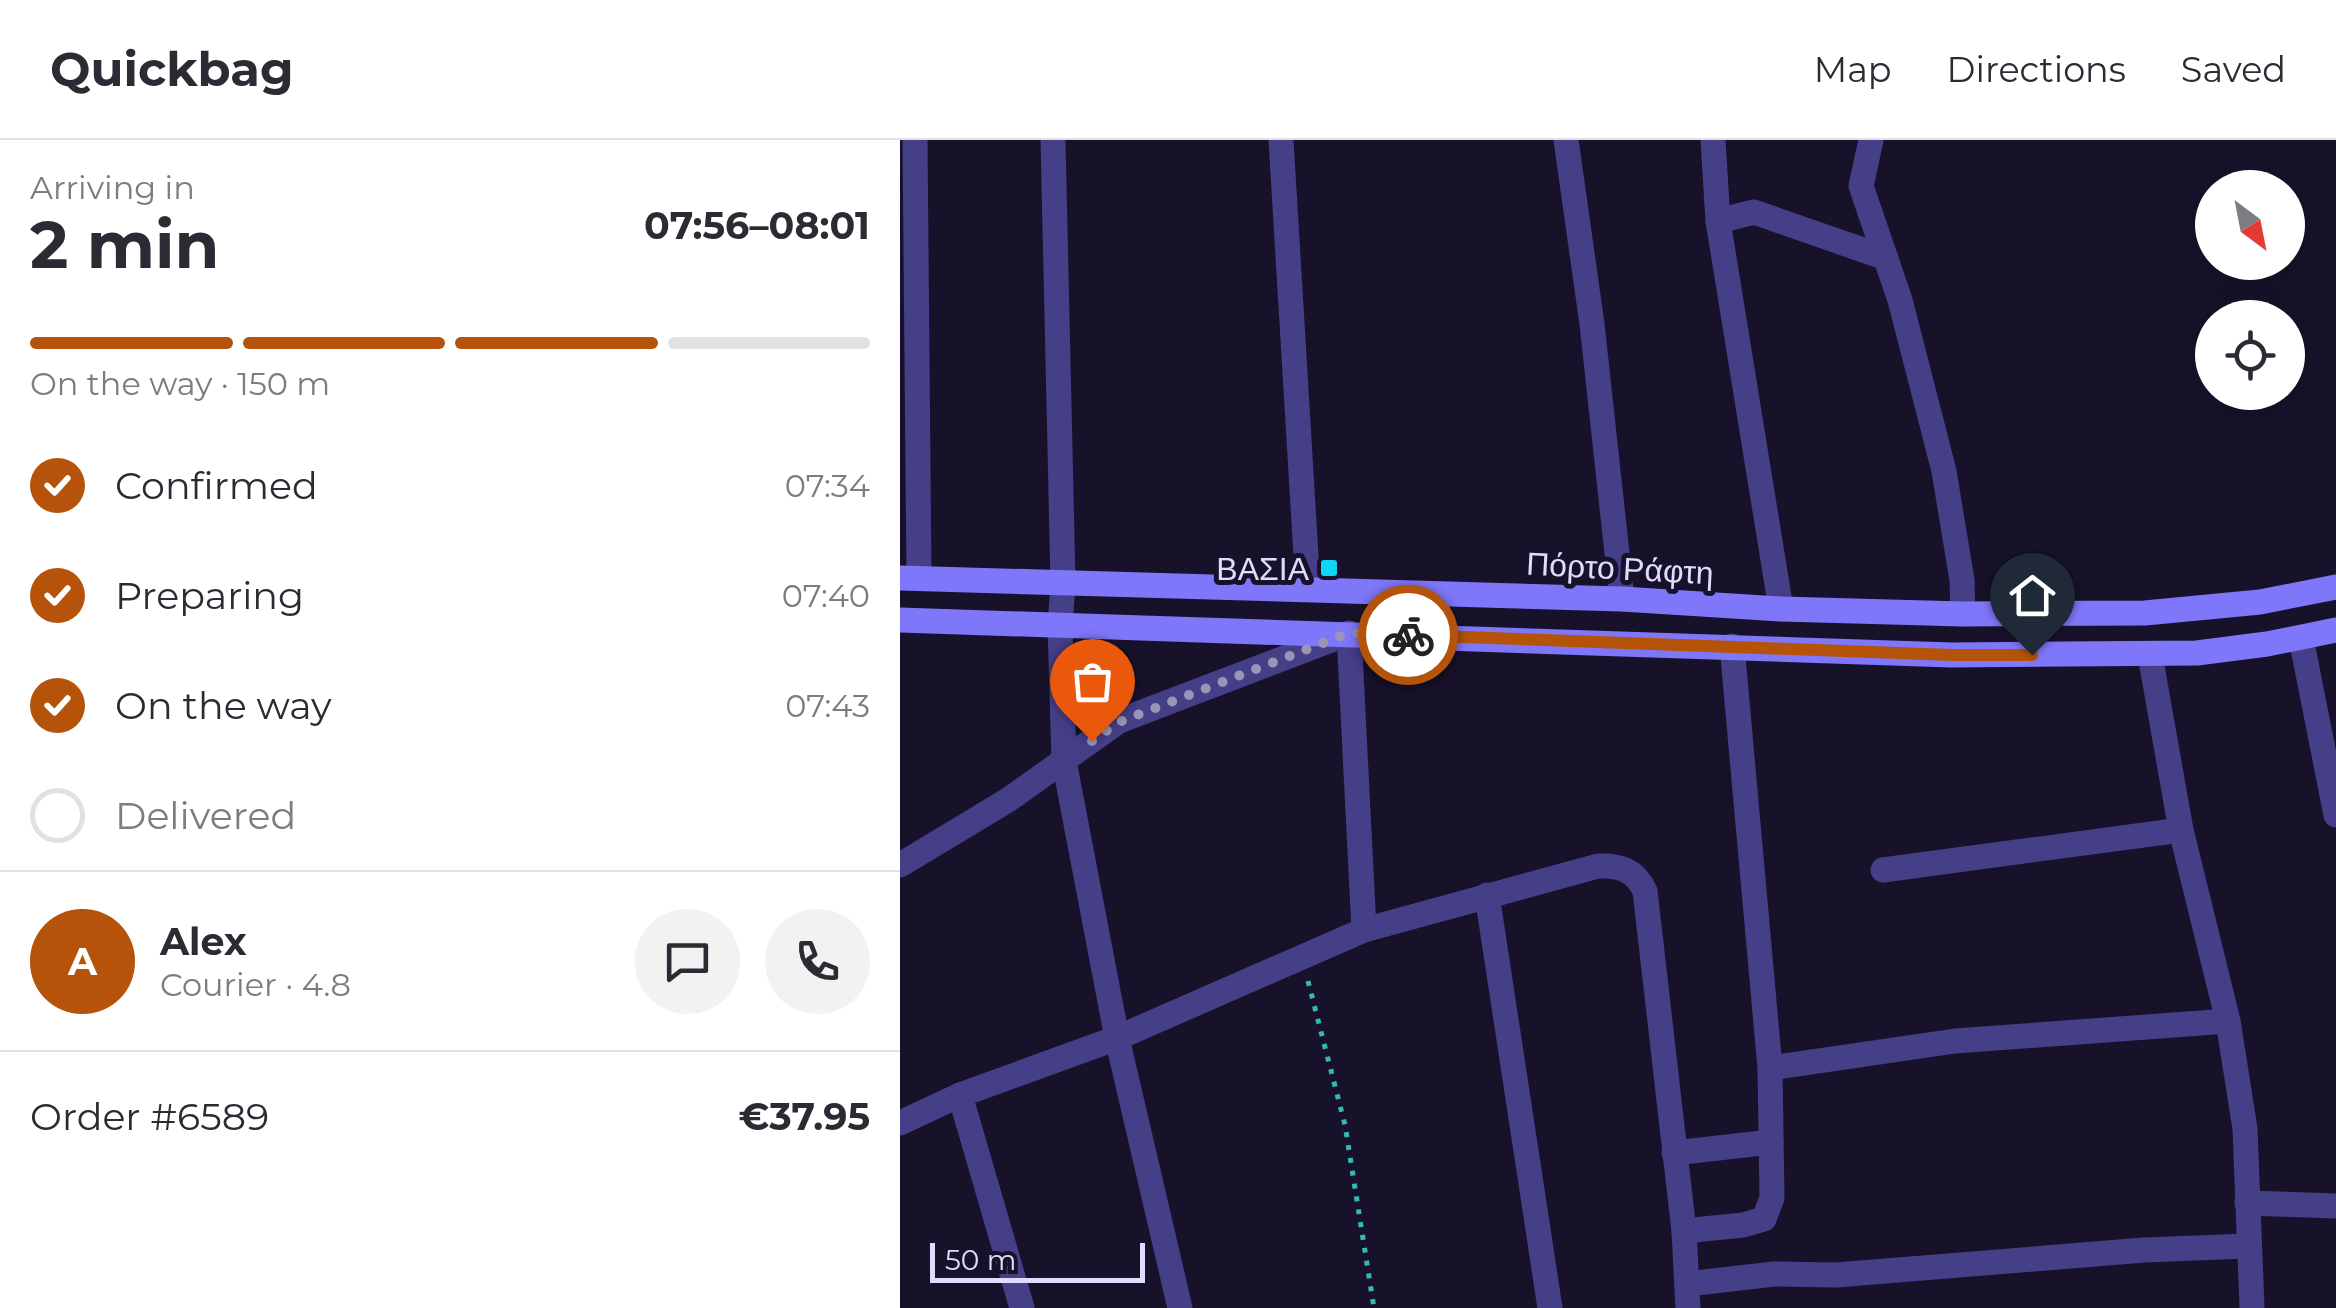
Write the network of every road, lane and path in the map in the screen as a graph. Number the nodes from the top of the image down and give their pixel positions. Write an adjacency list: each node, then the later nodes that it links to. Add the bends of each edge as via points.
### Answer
1 (916, 140): 9 (street)
2 (1052, 140): 10 (street)
3 (1281, 140): 12 (street)
4 (1566, 140): 13 (street)
5 (1713, 140): 7 (street)
6 (1872, 140): 8 (street, via 1861,186)
7 (1718, 222): 8 (street, via 1754,212); 14 (street)
8 (1886, 258): 15 (street, via 1944,472)
9 (910, 578): 10 (main road, Πόρτο Ράφτη)
10 (1063, 583): 12 (main road, Πόρτο Ράφτη); 17 (street)
11 (2336, 587): 15 (main road, Πόρτο Ράφτη, via 2145,613)
12 (1308, 589): 13 (main road, Πόρτο Ράφτη)
13 (1622, 599): 14 (main road, Πόρτο Ράφτη)
14 (1781, 609): 15 (main road, Πόρτο Ράφτη)
15 (1963, 614)
16 (900, 620): 17 (main road)
17 (1060, 626): 19 (main road); 23 (street)
18 (2336, 630): 20 (main road)
19 (1349, 633): 21 (main road); 23 (street, via 1119,722); 29 (street)
20 (2301, 638): 22 (main road); 24 (street)
21 (1732, 646): 22 (main road); 33 (street)
22 (2150, 655): 25 (street)
23 (1064, 761): 26 (street); 32 (street)
24 (2336, 815)
25 (2180, 830): 27 (street); 31 (street)
26 (900, 865)
27 (1883, 870)
28 (1487, 895): 29 (street); 37 (street, via 1598,866 1629,870 1638,878 1645,891); 46 (street)
29 (1364, 930): 30 (street)
30 (1302, 959): 32 (street); 45 (path, via 1345,1125)
31 (2228, 1021): 33 (street, via 1955,1041); 38 (street, via 2245,1129)
32 (1118, 1038): 34 (street); 44 (street)
33 (1770, 1068): 36 (street)
34 (960, 1095): 35 (street); 43 (street)
35 (900, 1123)
36 (1770, 1142): 37 (street); 40 (street, via 1772,1198 1764,1219)
37 (1674, 1153): 40 (street)
38 (2247, 1202): 39 (street); 41 (street)
39 (2336, 1206)
40 (1684, 1231): 42 (street)
41 (2248, 1246): 42 (street, via 1774,1274); 47 (street)
42 (1688, 1296)
43 (1022, 1308)
44 (1180, 1308)
45 (1374, 1308)
46 (1550, 1308)
47 (2252, 1308)

